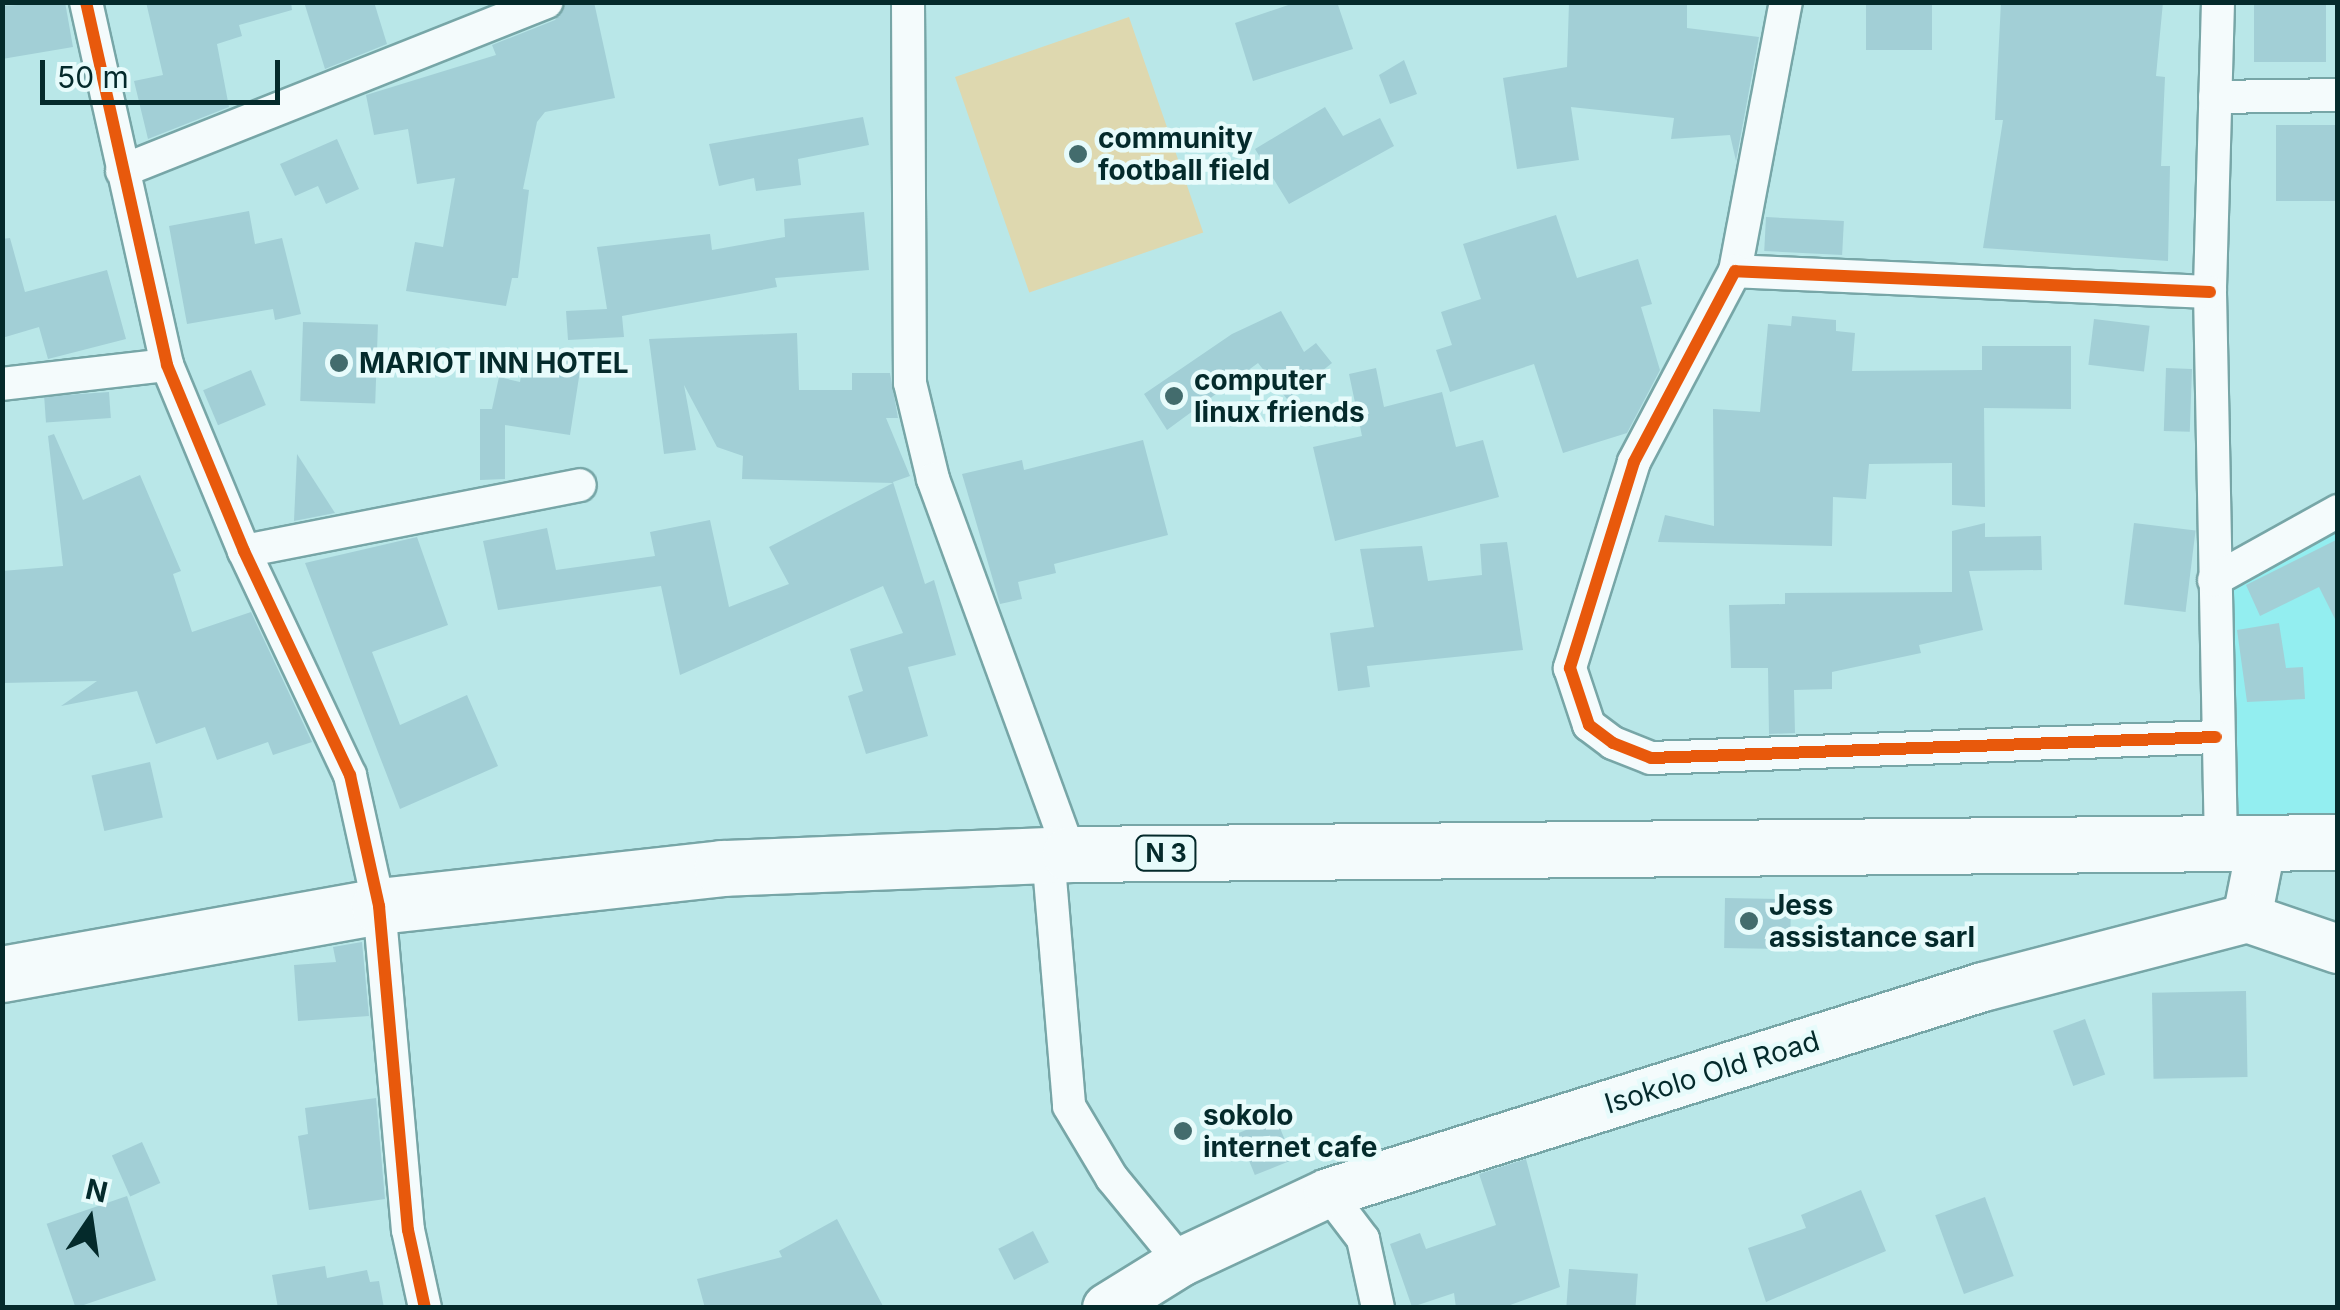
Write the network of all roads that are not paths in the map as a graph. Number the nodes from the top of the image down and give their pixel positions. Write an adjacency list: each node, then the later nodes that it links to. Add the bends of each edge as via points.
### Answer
1 (86, 2): 8 (street)
2 (546, 2): 8 (street)
3 (908, 2): 20 (street, via 910,383 933,479)
4 (1786, 2): 9 (street)
5 (2218, 2): 7 (street)
6 (2338, 95): 7 (street)
7 (2216, 97): 10 (street)
8 (122, 170): 11 (street)
9 (1735, 271): 10 (street); 17 (street, via 1634,462 1570,668 1589,725 1651,758)
10 (2210, 292): 16 (street)
11 (167, 365): 12 (street); 15 (street)
12 (2, 384)
13 (580, 485): 15 (street)
14 (2338, 511): 16 (street)
15 (244, 551): 21 (street, via 350,775)
16 (2214, 580): 17 (street)
17 (2216, 737): 19 (street)
18 (2338, 842): 19 (highway, N 3)
19 (2241, 844): 20 (highway, N 3); 22 (street)
20 (1059, 854): 21 (highway, N 3, via 722,868); 26 (street, via 1069,1106 1112,1178)
21 (379, 906): 24 (highway, N 3); 27 (street, via 408,1230)
22 (2247, 918): 23 (street); 25 (street, Isokolo Old Road, via 1982,987)
23 (2338, 949)
24 (2, 974)
25 (1328, 1193): 26 (street, Isokolo Old Road); 29 (street, via 1363,1239)
26 (1180, 1262): 28 (street, Isokolo Old Road)
27 (424, 1308)
28 (1107, 1308)
29 (1378, 1308)

